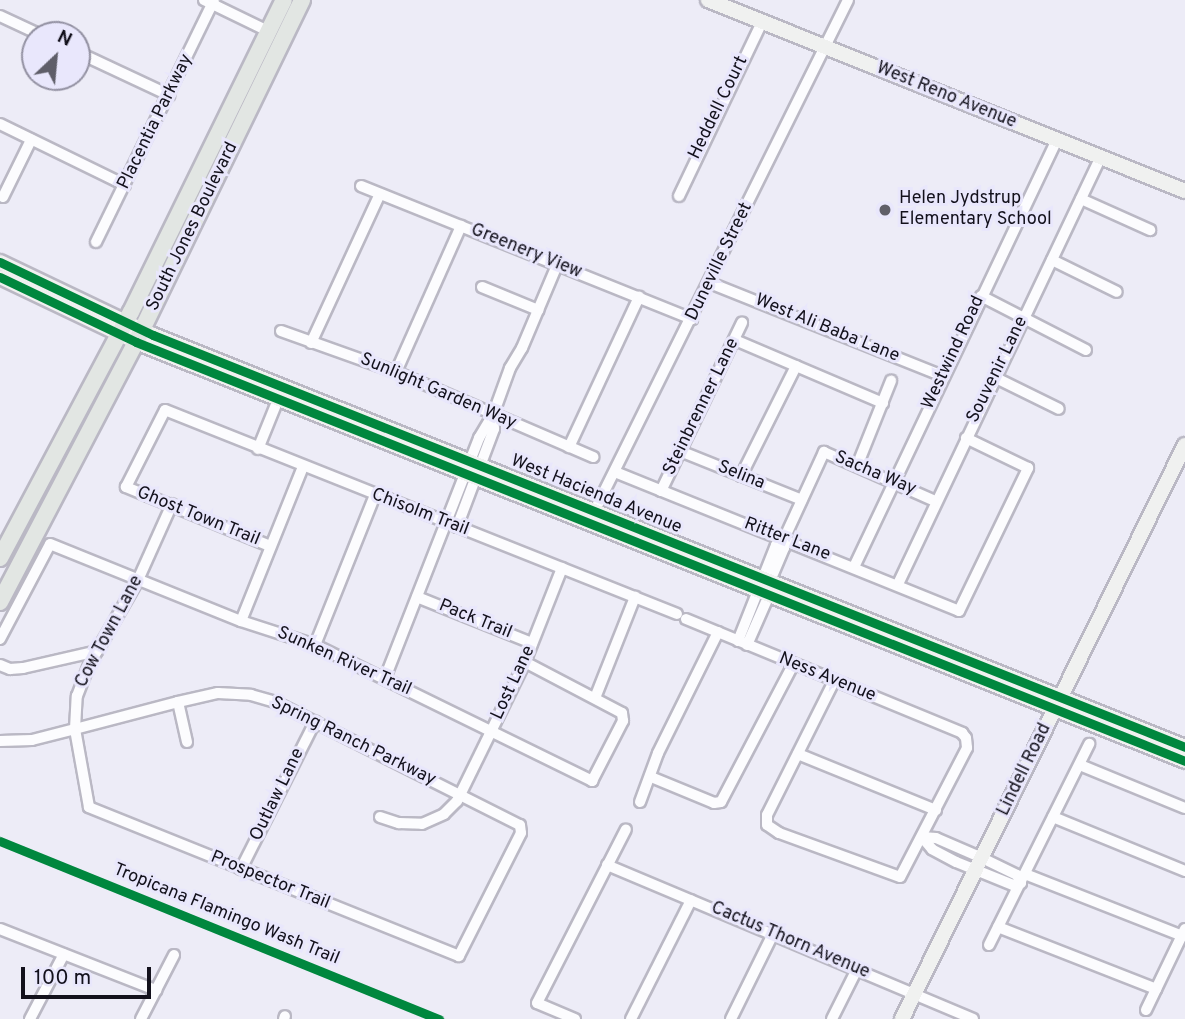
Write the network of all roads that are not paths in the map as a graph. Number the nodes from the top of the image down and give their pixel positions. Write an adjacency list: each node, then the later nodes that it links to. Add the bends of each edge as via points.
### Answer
1 (284, 0): 9 (main road, South Jones Boulevard)
2 (302, 0): 14 (main road, South Jones Boulevard)
3 (708, 0): 7 (main road, West Reno Avenue)
4 (848, 0): 10 (street, Duneville Street)
5 (210, 1): 9 (street); 12 (street, Placentia Parkway)
6 (0, 16): 8 (street)
7 (762, 22): 10 (main road, West Reno Avenue); 23 (street, Heddell Court)
8 (21, 26)
9 (268, 31): 13 (main road, South Jones Boulevard)
10 (825, 47): 17 (main road, West Reno Avenue); 32 (street, Duneville Street)
11 (91, 59): 12 (street)
12 (169, 95): 19 (street, Placentia Parkway)
13 (230, 110): 14 (main road); 41 (main road, South Jones Boulevard)
14 (247, 118): 43 (main road, South Jones Boulevard)
15 (0, 124): 16 (street)
16 (31, 140): 19 (street); 24 (street)
17 (1056, 141): 18 (main road, West Reno Avenue); 35 (street, Westwind Road)
18 (1101, 157): 21 (main road, West Reno Avenue); 25 (street, Souvenir Lane)
19 (125, 185): 28 (street, Placentia Parkway)
20 (361, 186): 22 (street, Greenery View)
21 (1185, 191)
22 (380, 194): 26 (street, Greenery View); 45 (street)
23 (679, 196)
24 (3, 197)
25 (1081, 199): 27 (street); 29 (street, Souvenir Lane)
26 (461, 226): 30 (street, Greenery View); 48 (street)
27 (1150, 230)
28 (96, 242)
29 (1052, 260): 34 (street); 38 (street, Souvenir Lane)
30 (557, 265): 36 (street, Greenery View); 37 (street)
31 (3, 271): 41 (main road, West Hacienda Avenue)
32 (710, 283): 39 (street, Duneville Street); 49 (street, West Ali Baba Lane)
33 (482, 287): 37 (street)
34 (1117, 292)
35 (981, 296): 38 (street); 49 (street, Westwind Road)
36 (639, 298): 39 (street, Greenery View); 58 (street)
37 (538, 310): 55 (street)
38 (1024, 317): 46 (street); 50 (street, Souvenir Lane)
39 (692, 318): 65 (street, Duneville Street)
40 (742, 323): 44 (street, Steinbrenner Lane)
41 (123, 327): 43 (main road, West Hacienda Avenue); 78 (main road, South Jones Boulevard)
42 (281, 331): 45 (street, Sunlight Garden Way)
43 (139, 336): 52 (main road, West Hacienda Avenue); 86 (main road, South Jones Boulevard)
44 (735, 340): 47 (street); 60 (street, Steinbrenner Lane)
45 (312, 343): 48 (street, Sunlight Garden Way)
46 (1086, 350)
47 (796, 366): 53 (street); 66 (street)
48 (396, 372): 55 (street, Sunlight Garden Way)
49 (943, 376): 67 (street, Westwind Road)
50 (995, 377): 54 (street); 56 (street, Souvenir Lane)
51 (891, 382): 53 (street)
52 (281, 393): 59 (street); 64 (main road, West Hacienda Avenue)
53 (883, 403): 62 (street)
54 (1059, 410)
55 (493, 415): 58 (street, Sunlight Garden Way); 64 (street, via 494,429)
56 (966, 438): 72 (street, Souvenir Lane); 82 (street, Ritter Lane, via 1028,468 960,611)
57 (1185, 446): 102 (main road, Lindell Road)
58 (569, 447): 61 (street, Sunlight Garden Way)
59 (258, 449): 63 (street, Chisolm Trail); 68 (street, Chisolm Trail, via 165,410)
60 (680, 451): 66 (street, Selina); 69 (street, Steinbrenner Lane)
61 (593, 457)
62 (857, 466): 67 (street, Sacha Way); 71 (street, Sacha Way, via 824,452)
63 (303, 467): 70 (street, Chisolm Trail); 77 (street)
64 (473, 469): 74 (main road, West Hacienda Avenue); 75 (street)
65 (615, 472): 69 (street, Ritter Lane); 74 (street, Duneville Street)
66 (741, 476): 71 (street, Selina)
67 (892, 481): 72 (street, Sacha Way); 79 (street, Westwind Road)
68 (126, 486): 73 (street, Ghost Town Trail)
69 (662, 491): 76 (street, Ritter Lane)
70 (375, 495): 75 (street, Chisolm Trail); 93 (street)
71 (802, 500): 76 (street, Sacha Way)
72 (935, 501): 82 (street, Souvenir Lane)
73 (172, 504): 77 (street, Ghost Town Trail); 81 (street, Cow Town Lane)
74 (592, 517): 83 (main road, West Hacienda Avenue)
75 (452, 525): 80 (street, Chisolm Trail); 84 (street)
76 (784, 539): 79 (street, Ritter Lane); 83 (street, Sacha Way)
77 (270, 546): 88 (street)
78 (0, 558)
79 (854, 566): 82 (street, Ritter Lane)
80 (562, 568): 85 (street, Chisolm Trail); 91 (street, Lost Lane)
81 (138, 580): 88 (street, Sunken River Trail); 90 (street, Sunken River Trail, via 50,544); 94 (street, Cow Town Lane)
82 (898, 584)
83 (765, 586): 92 (street, Sacha Way); 102 (main road, West Hacienda Avenue)
84 (417, 597): 91 (street, Pack Trail); 98 (street)
85 (635, 597): 87 (street, Chisolm Trail); 100 (street)
86 (0, 602)
87 (682, 617): 89 (street, Ness Avenue)
88 (241, 621): 93 (street, Sunken River Trail)
89 (718, 632): 92 (street, Ness Avenue); 113 (street, via 658,753)
90 (0, 639)
91 (532, 643): 95 (street, Lost Lane)
92 (742, 643): 96 (street, Ness Avenue)
93 (315, 645): 98 (street, Sunken River Trail)
94 (97, 651): 97 (street); 104 (street, Cow Town Lane, via 76,696)
95 (525, 662): 100 (street); 105 (street, Lost Lane)
96 (793, 665): 99 (street, Ness Avenue); 113 (street, via 721,802)
97 (5, 667)
98 (385, 678): 105 (street, Sunken River Trail)
99 (834, 681): 110 (street); 118 (street, Ness Avenue, via 966,738 967,748)
100 (595, 698): 105 (street, Sunken River Trail, via 619,709 623,718 592,780)
101 (178, 702): 103 (street, Spring Ranch Parkway, via 218,693 251,695); 104 (street, Spring Ranch Parkway); 107 (street)
102 (1057, 703): 109 (main road, West Hacienda Avenue); 123 (main road, Lindell Road)
103 (315, 722): 114 (street, Spring Ranch Parkway); 125 (street, Outlaw Lane)
104 (75, 729): 106 (street, Spring Ranch Parkway, via 32,740); 116 (street, Cow Town Lane)
105 (492, 730): 114 (street, Lost Lane)
106 (0, 741)
107 (187, 742)
108 (1089, 744): 112 (street)
109 (1176, 748): 111 (main road, West Hacienda Avenue)
110 (798, 754): 118 (street); 122 (street, via 767,815 767,825 900,877)
111 (1185, 761)
112 (1080, 765): 117 (street); 120 (street)
113 (651, 777): 115 (street)
114 (460, 795): 119 (street, via 444,814 422,824); 136 (street, Spring Ranch Parkway, via 523,829 462,951 459,956)
115 (640, 802)
116 (89, 807): 125 (street, Prospector Trail)
117 (1185, 808)
118 (936, 810): 122 (street)
119 (380, 817)
120 (1053, 817): 126 (street); 127 (street)
121 (626, 829): 124 (street)
122 (922, 837): 123 (street, via 932,849)
123 (979, 863): 127 (street, via 1013,885); 140 (main road, Lindell Road)
124 (607, 865): 128 (street, Cactus Thorn Avenue); 144 (street, via 537,1003)
125 (242, 869): 136 (street, Prospector Trail)
126 (1185, 871)
127 (1023, 878): 129 (street); 131 (street)
128 (691, 900): 132 (street, Cactus Thorn Avenue); 145 (street)
129 (998, 927): 133 (street); 138 (street)
130 (0, 929): 134 (street)
131 (1183, 932): 138 (street)
132 (773, 934): 137 (street, Cactus Thorn Avenue); 146 (street)
133 (989, 945)
134 (64, 954): 139 (street); 142 (street)
135 (174, 955): 139 (street)
136 (451, 955)
137 (857, 969): 140 (street, Cactus Thorn Avenue); 147 (street)
138 (1156, 989): 141 (street)
139 (156, 990): 143 (street)
140 (915, 993): 148 (main road, Lindell Road); 149 (street, Cactus Thorn Avenue)
141 (1146, 1010)
142 (30, 1019)
143 (141, 1019)
144 (575, 1019)
145 (631, 1019)
146 (731, 1019)
147 (832, 1019)
148 (902, 1019)
149 (973, 1019)

